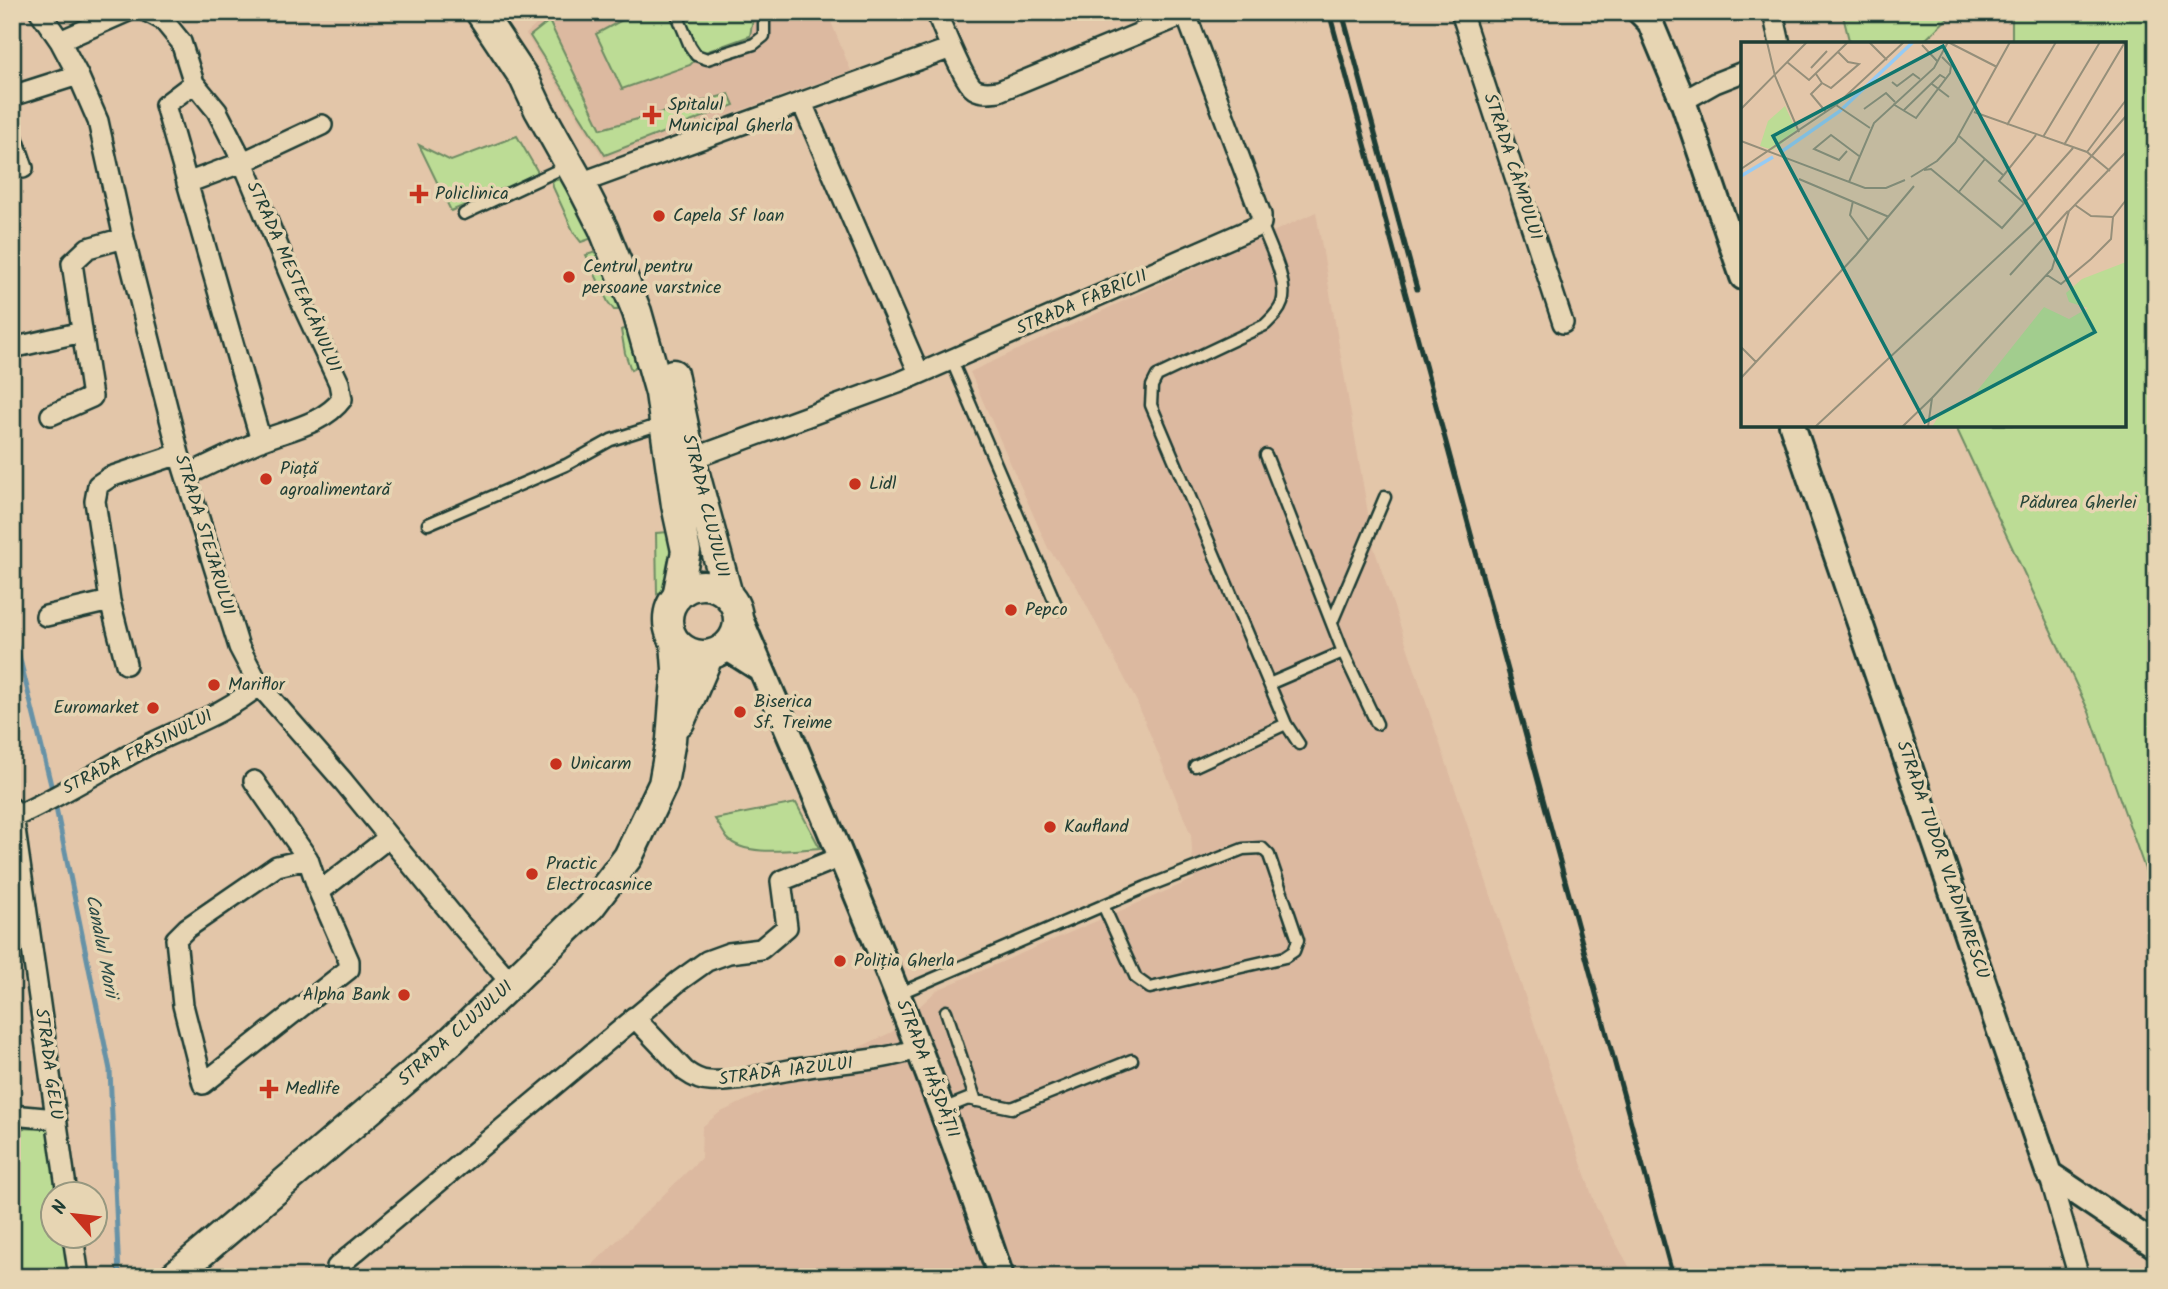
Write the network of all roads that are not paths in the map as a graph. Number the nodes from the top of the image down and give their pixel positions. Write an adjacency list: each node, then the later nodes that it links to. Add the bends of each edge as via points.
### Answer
1 (40, 12): 12 (street, STRADA STEJARULUI)
2 (126, 12): 12 (street)
3 (148, 12): 17 (street, STRADA MESTEACĂNULUI, via 163,20 181,42)
4 (676, 12): 5 (lane, via 690,46 696,55 707,59 754,44 764,36)
5 (761, 12)
6 (936, 12): 14 (street)
7 (1461, 12): 31 (street, STRADA CÂMPULUI)
8 (1640, 12): 19 (street, via 1650,22)
9 (1773, 12): 13 (street)
10 (1186, 13): 14 (street, via 999,92 973,88); 28 (street)
11 (491, 17): 25 (main road, via 524,78 551,103)
12 (60, 41): 16 (street, STRADA STEJARULUI)
13 (1780, 42)
14 (951, 48): 20 (street)
15 (1741, 73): 19 (street)
16 (78, 75): 18 (street); 29 (street, STRADA STEJARULUI, via 98,121)
17 (194, 83): 23 (street, STRADA MESTEACĂNULUI, via 217,111); 26 (street, via 165,105)
18 (12, 96)
19 (1683, 101): 30 (street)
20 (802, 103): 25 (street); 35 (street)
21 (322, 125): 23 (street)
22 (12, 136): 24 (street)
23 (243, 162): 26 (street); 39 (street, STRADA MESTEACĂNULUI, via 342,399 323,416)
24 (23, 168)
25 (582, 174): 27 (lane); 37 (main road, via 618,221 656,317)
26 (187, 183): 39 (street)
27 (464, 214)
28 (1261, 223): 34 (street, STRADA FABRICII); 58 (lane, via 1283,281 1283,301 1276,314 1265,325 1157,376 1151,405)
29 (124, 238): 32 (street, via 88,248 72,263); 40 (street, STRADA STEJARULUI)
30 (1741, 271)
31 (1563, 323)
32 (82, 332): 33 (street); 36 (street, via 92,397)
33 (12, 348)
34 (951, 359): 35 (street, STRADA FABRICII); 50 (lane)
35 (919, 373): 42 (street, STRADA FABRICII)
36 (51, 415)
37 (673, 419): 42 (main road, STRADA CLUJULUI); 45 (main road, STRADA CLUJULUI); 46 (lane, via 611,440 566,465)
38 (1793, 427): 83 (street, STRADA TUDOR VLADIMIRESCU)
39 (261, 441): 43 (street, STRADA MESTEACĂNULUI)
40 (179, 454): 43 (street, STRADA STEJARULUI); 48 (street, via 98,485 95,501)
41 (1266, 456): 52 (lane)
42 (691, 459): 45 (street); 49 (main road, STRADA CLUJULUI)
43 (186, 476): 59 (street, STRADA STEJARULUI, via 239,648)
44 (1385, 497): 52 (lane)
45 (676, 505): 47 (main road, STRADA CLUJULUI, via 686,551)
46 (428, 524)
47 (677, 597): 49 (main road, STRADA CLUJULUI, via 702,585 711,586); 53 (main road, STRADA CLUJULUI, via 668,624)
48 (110, 601): 51 (street); 56 (street)
49 (732, 604): 54 (main road, STRADA CLUJULUI, via 737,631); 57 (street, STRADA HĂȘDĂȚII)
50 (1058, 609)
51 (46, 617)
52 (1332, 622): 55 (lane)
53 (675, 642): 54 (main road, via 690,653); 62 (main road, STRADA CLUJULUI)
54 (718, 651): 57 (street); 62 (main road, STRADA CLUJULUI)
55 (1343, 652): 58 (lane); 61 (lane)
56 (126, 664)
57 (762, 670): 68 (street, STRADA HĂȘDĂȚII)
58 (1269, 684): 60 (lane)
59 (259, 685): 66 (street, STRADA FRASINULUI, via 43,803); 67 (street, STRADA STEJARULUI)
60 (1286, 724): 63 (lane); 64 (lane)
61 (1377, 724)
62 (671, 740): 73 (main road, STRADA CLUJULUI, via 663,784 628,857 590,907)
63 (1300, 744)
64 (1195, 766)
65 (254, 781): 69 (street)
66 (13, 812): 71 (street, STRADA GELU)
67 (388, 838): 70 (street); 73 (street, STRADA STEJARULUI)
68 (843, 856): 74 (street, STRADA HĂȘDĂȚII); 76 (street, via 781,881 788,927 768,944 707,961)
69 (308, 859): 70 (street); 70 (street, via 277,866 176,939 183,1005 203,1084 349,969)
70 (319, 892)
71 (18, 899): 82 (street, STRADA GELU)
72 (1103, 905): 72 (lane, via 1243,849 1262,848 1269,855 1297,940 1294,951 1284,957 1150,988 1136,978); 74 (lane)
73 (512, 984): 89 (main road, STRADA CLUJULUI)
74 (898, 994): 77 (street, STRADA HĂȘDĂȚII)
75 (946, 1011): 79 (lane)
76 (634, 1017): 77 (street, STRADA IAZULUI, via 685,1071 708,1082 881,1059); 87 (street)
77 (920, 1048): 80 (street, STRADA HĂȘDĂȚII)
78 (1132, 1060): 79 (lane, via 1012,1108)
79 (976, 1101): 80 (lane, via 968,1099)
80 (943, 1110): 90 (street, STRADA HĂȘDĂȚII)
81 (12, 1115): 82 (street)
82 (56, 1119): 84 (street, STRADA GELU)
83 (2049, 1174): 85 (street); 91 (street)
84 (65, 1180)
85 (2156, 1246)
86 (75, 1250): 88 (street)
87 (337, 1266)
88 (79, 1277)
89 (173, 1277)
90 (1001, 1277)
91 (2079, 1277)

